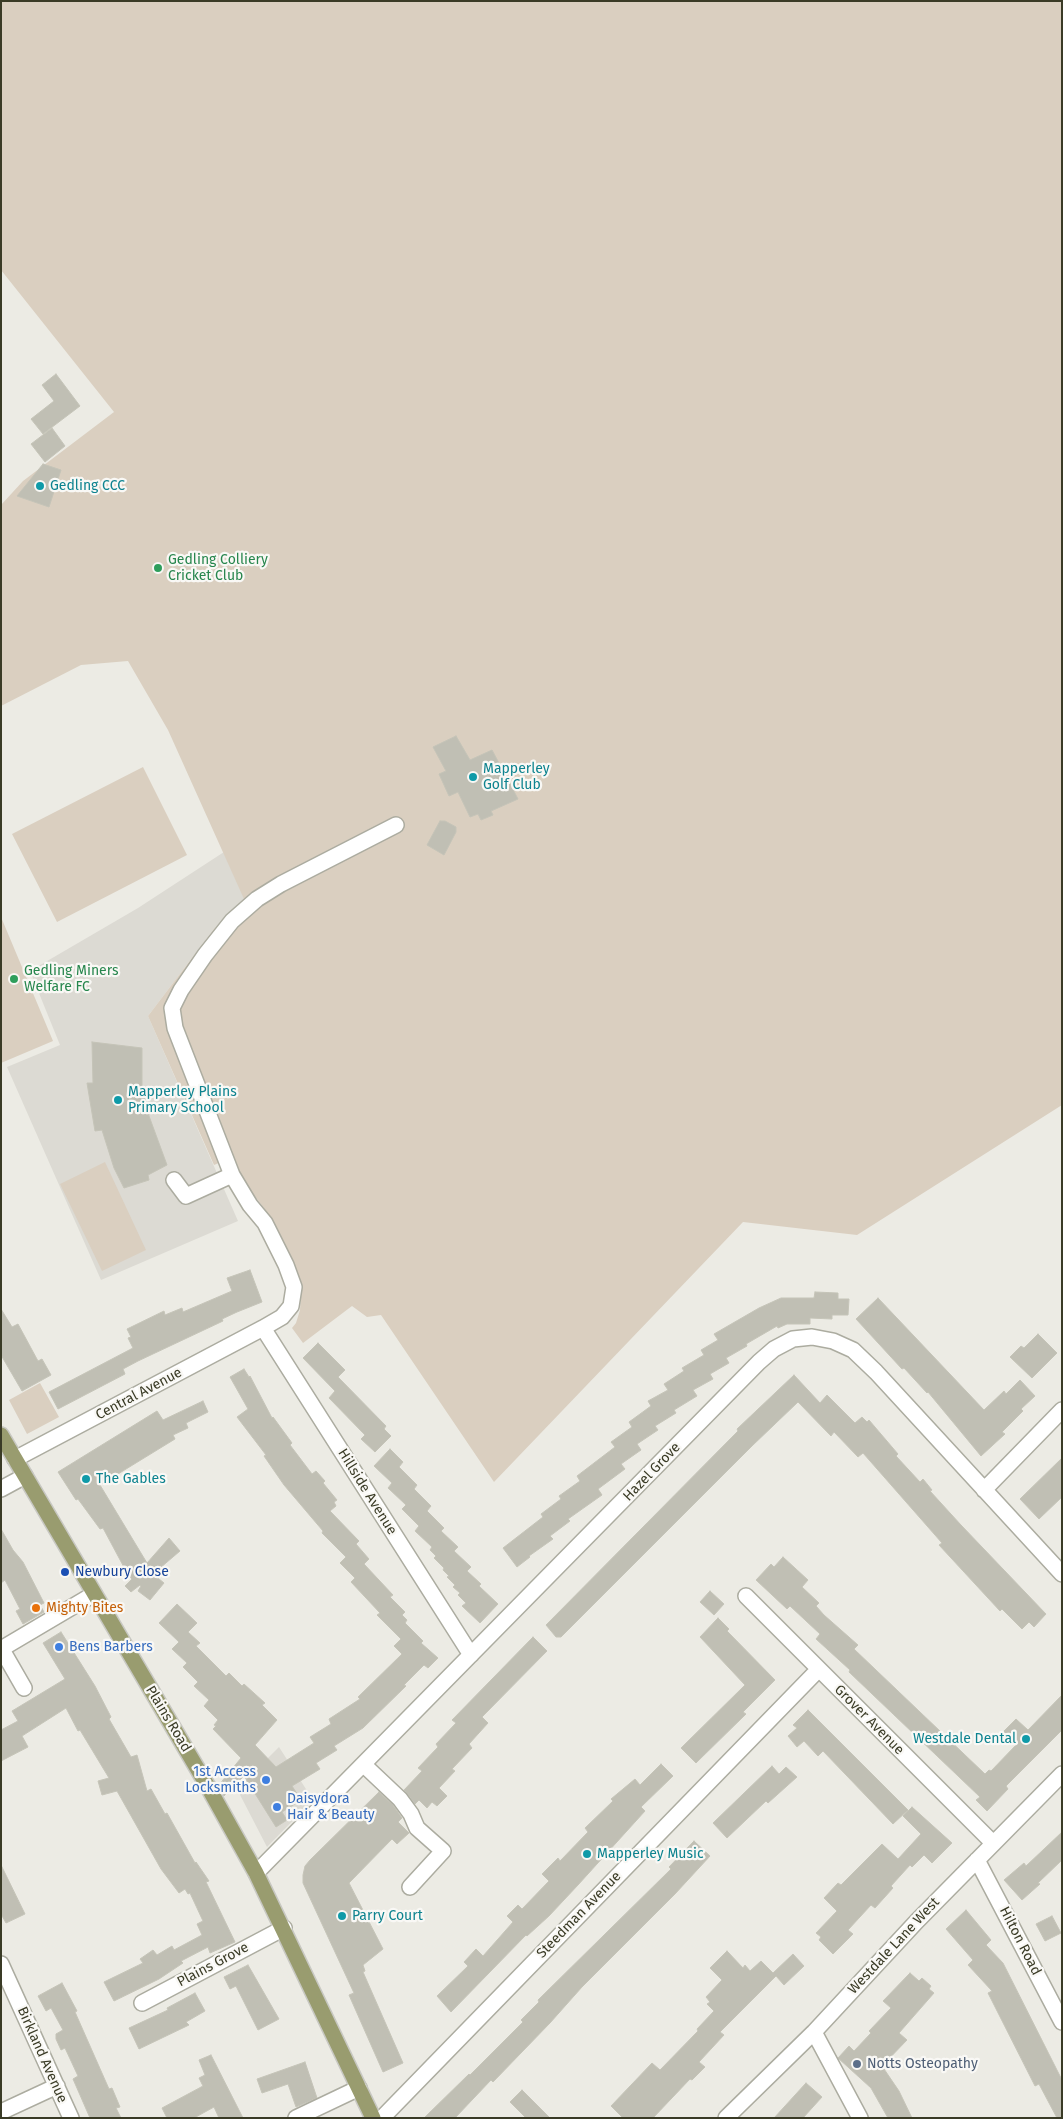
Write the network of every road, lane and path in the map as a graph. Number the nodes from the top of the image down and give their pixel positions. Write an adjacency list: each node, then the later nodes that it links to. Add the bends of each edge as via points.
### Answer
1 (396, 824): 2 (street, Central Avenue, via 257,899 232,921 205,955 172,1008 175,1028)
2 (232, 1176): 3 (street, via 186,1196); 4 (street, Central Avenue, via 265,1223 294,1287 290,1306 282,1317)
3 (174, 1180)
4 (263, 1328): 7 (street, Central Avenue); 15 (street, Hillside Avenue)
5 (1062, 1410): 10 (street)
6 (1, 1435): 7 (main road, Plains Road)
7 (15, 1459): 8 (main road, Plains Road)
8 (24, 1476): 9 (street); 12 (main road, Plains Road)
9 (1, 1489)
10 (984, 1490): 11 (street, Hazel Grove); 15 (street, Hazel Grove, via 853,1350 833,1341 812,1337 793,1339 759,1362)
11 (1062, 1574)
12 (94, 1594): 14 (street); 22 (main road, Plains Road)
13 (746, 1596): 16 (street, Grover Avenue)
14 (1, 1649): 17 (street)
15 (471, 1655): 18 (street, Hazel Grove)
16 (818, 1670): 20 (street, Grover Avenue); 35 (street, Steedman Avenue)
17 (24, 1688)
18 (364, 1765): 22 (street, Hazel Grove); 23 (street, via 400,1799 417,1828 443,1852)
19 (1062, 1774): 20 (street, Westdale Lane West)
20 (993, 1843): 21 (street, Westdale Lane West)
21 (977, 1860): 27 (street, Hilton Road); 28 (street, Westdale Lane West)
22 (256, 1873): 24 (main road, Plains Road)
23 (410, 1886)
24 (284, 1928): 26 (street, Plains Grove); 30 (main road, Plains Road)
25 (1, 1964): 29 (street, Birkland Avenue)
26 (142, 2003)
27 (1062, 2022)
28 (814, 2032): 36 (street, Westdale Lane West); 37 (street)
29 (57, 2086): 31 (street); 32 (street, Birkland Avenue)
30 (359, 2088): 33 (street); 34 (main road, Plains Road)
31 (1, 2112)
32 (71, 2118)
33 (296, 2118)
34 (374, 2118)
35 (382, 2118)
36 (726, 2118)
37 (860, 2118)

